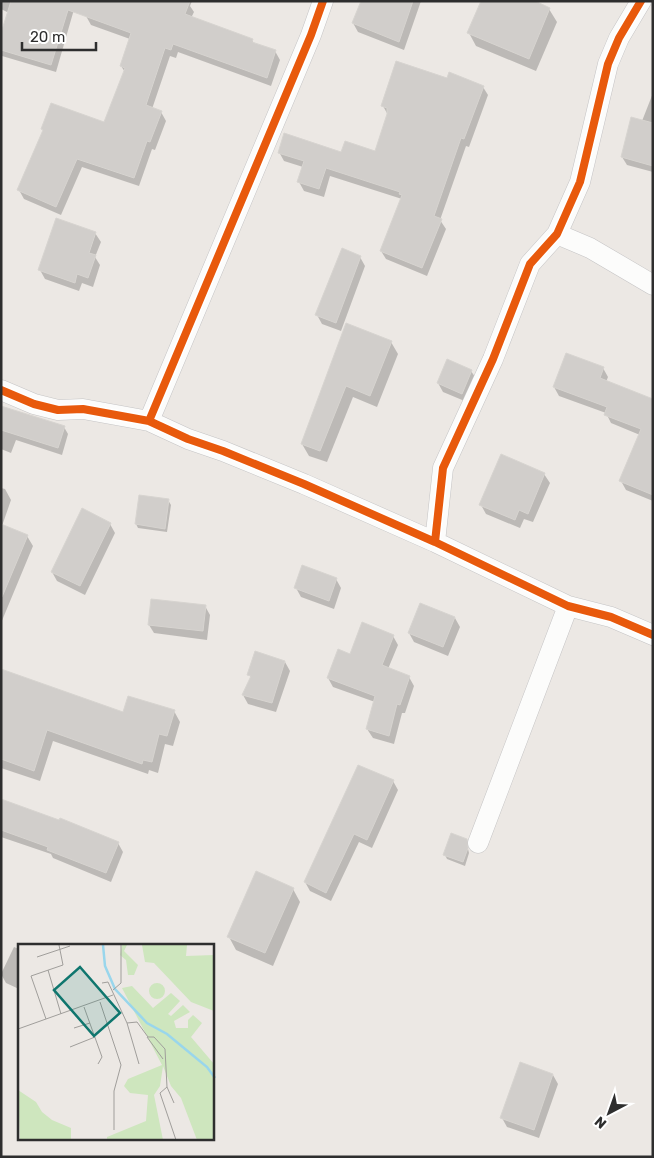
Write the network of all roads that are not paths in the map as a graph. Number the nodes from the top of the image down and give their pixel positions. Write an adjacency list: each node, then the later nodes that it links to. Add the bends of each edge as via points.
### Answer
1 (323, 1): 6 (street, via 312,35)
2 (641, 1): 3 (street, via 608,64 580,182)
3 (557, 234): 4 (street, via 590,248); 7 (street, via 530,264 493,359 443,468)
4 (653, 285)
5 (1, 390): 6 (street, via 58,410 83,409)
6 (148, 421): 7 (street, via 304,484)
7 (435, 542): 8 (street)
8 (568, 606): 9 (street, via 611,617); 10 (street)
9 (653, 635)
10 (478, 843)

